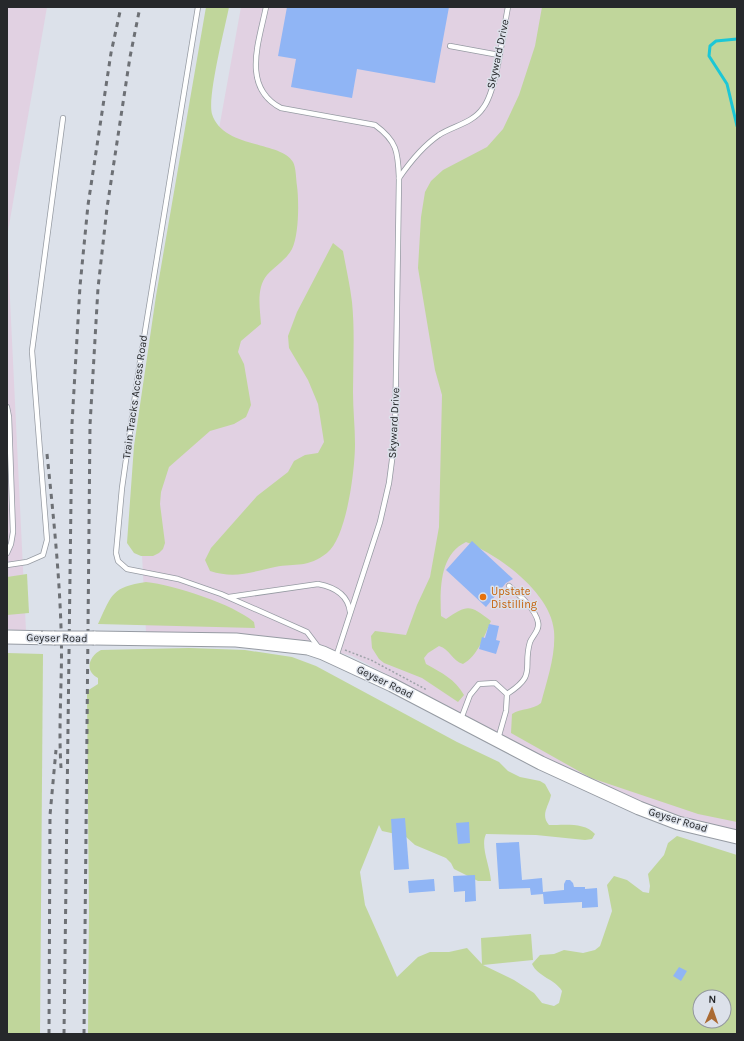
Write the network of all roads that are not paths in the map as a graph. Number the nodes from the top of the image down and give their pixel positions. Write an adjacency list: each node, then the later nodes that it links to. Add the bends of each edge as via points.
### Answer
1 (198, 7): 12 (lane, Train Tracks Access Road, via 139,368 122,488 116,553 118,561 126,569 178,579)
2 (266, 7): 7 (lane, Skyward Drive, via 255,73 262,92 271,103 281,108 375,125 386,134 398,152)
3 (508, 7): 5 (lane, Skyward Drive)
4 (450, 46): 5 (lane)
5 (499, 55): 7 (lane, Skyward Drive, via 493,84 484,108 473,118 439,136 425,147 411,161)
6 (63, 118): 10 (lane, via 32,351 47,540 43,555 27,562)
7 (400, 178): 13 (lane, Skyward Drive, via 395,437 389,483 380,522)
8 (7, 407): 9 (lane, via 13,532)
9 (7, 553)
10 (7, 565)
11 (509, 586): 16 (lane, via 526,602 538,621 538,628 529,646 527,672 521,685)
12 (229, 597): 13 (lane, via 318,584 343,594 349,604); 15 (lane, Train Tracks Access Road, via 307,632)
13 (350, 614): 15 (lane, Skyward Drive)
14 (7, 637): 15 (street, Geyser Road, bridge, via 236,640 293,646)
15 (329, 656): 17 (street, Geyser Road)
16 (507, 694): 17 (lane, via 495,683 479,684 470,695); 18 (lane, via 506,711)
17 (460, 720): 18 (street, Geyser Road)
18 (498, 740): 19 (street, Geyser Road, via 541,763 639,808 678,823)
19 (737, 837)

